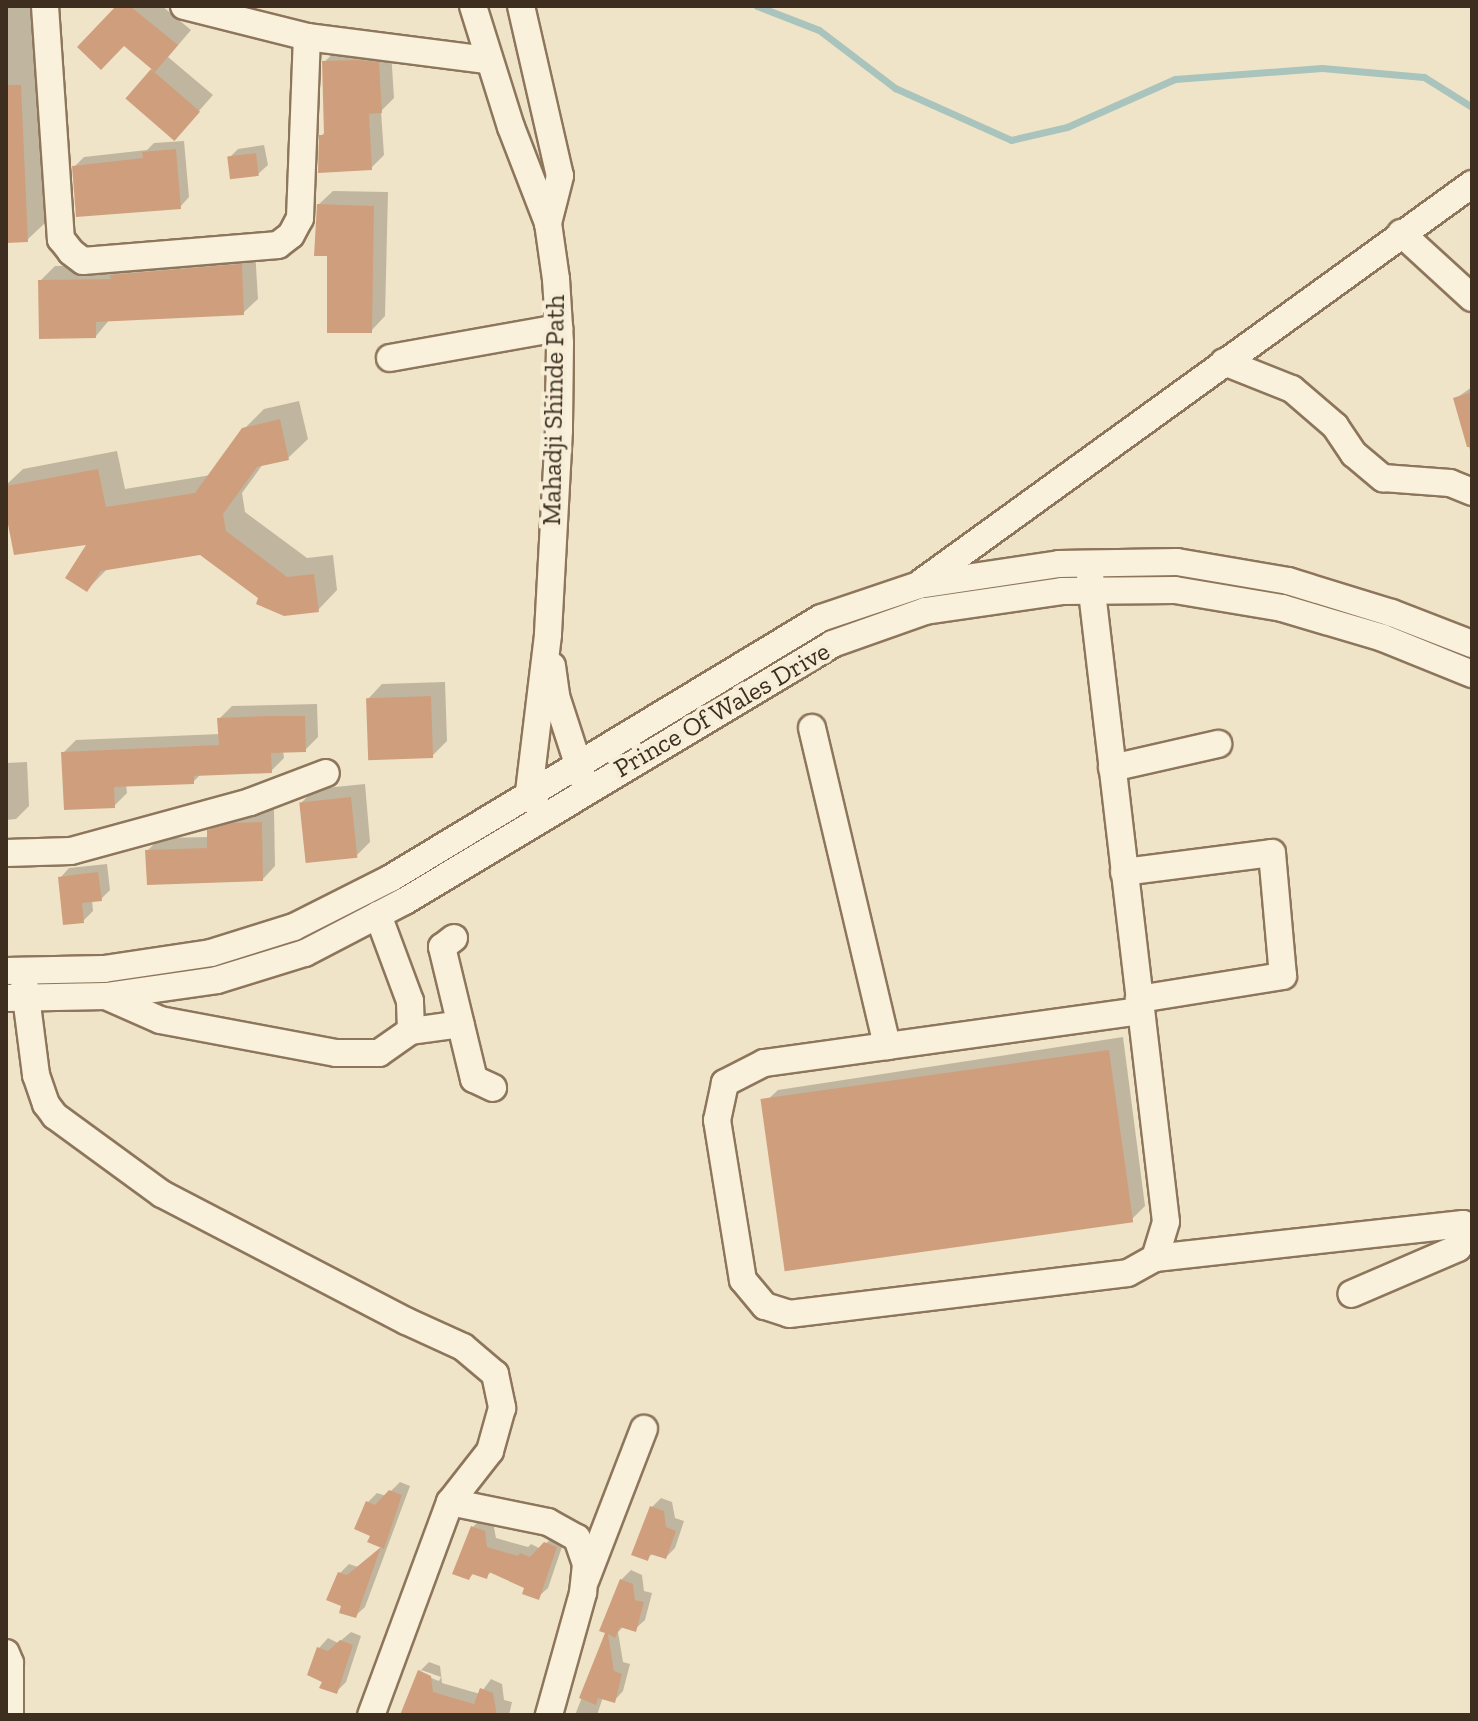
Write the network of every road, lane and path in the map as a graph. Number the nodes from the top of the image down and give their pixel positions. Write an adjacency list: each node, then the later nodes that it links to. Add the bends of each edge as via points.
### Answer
1 (45, 6): 5 (street, via 61,239 83,261 278,245 291,235 300,218)
2 (184, 6): 5 (street)
3 (473, 6): 6 (street, Mahadji Shinde Path)
4 (521, 6): 8 (street, via 560,176)
5 (307, 37): 6 (street)
6 (487, 60): 8 (street, Mahadji Shinde Path)
7 (1472, 184): 9 (street)
8 (548, 223): 11 (street, Mahadji Shinde Path)
9 (1401, 233): 10 (street); 13 (street)
10 (1472, 298)
11 (559, 328): 12 (street); 19 (street, Mahadji Shinde Path)
12 (390, 358)
13 (1224, 362): 14 (street, via 1292,389 1383,478 1450,483); 16 (street)
14 (1472, 492)
15 (1089, 564): 16 (street, Prince Of Wales Drive); 17 (street); 20 (street, Prince Of Wales Drive, via 1177,562 1288,581)
16 (919, 585): 18 (street); 24 (street, Prince Of Wales Drive, via 821,618)
17 (1091, 591): 18 (street, Prince Of Wales Drive); 21 (street, Prince Of Wales Drive, via 1175,590 1282,608 1383,638); 25 (street)
18 (925, 611): 27 (street, Prince Of Wales Drive, via 832,644)
19 (548, 635): 24 (street, Mahadji Shinde Path, via 556,696); 28 (street, Mahadji Shinde Path)
20 (1472, 644)
21 (1472, 674)
22 (812, 728): 40 (street)
23 (1218, 744): 25 (street)
24 (577, 763): 27 (street, Mahadji Shinde Path); 28 (street, Prince Of Wales Drive)
25 (1112, 768): 31 (street)
26 (326, 773): 30 (street, via 250,802 71,851)
27 (588, 789): 29 (street, Prince Of Wales Drive)
28 (529, 792): 29 (street); 34 (street, Prince Of Wales Drive, via 391,878 294,927 211,953 104,969)
29 (543, 817): 32 (street, Prince Of Wales Drive)
30 (6, 853)
31 (1124, 872): 37 (street); 37 (street, via 1272,853 1283,976)
32 (378, 915): 35 (street, Prince Of Wales Drive, via 305,953 217,980); 39 (street, via 410,1001)
33 (454, 938): 38 (street, via 442,947)
34 (15, 971): 36 (street)
35 (106, 996): 36 (street, Prince Of Wales Drive); 39 (street, via 160,1020 336,1053 379,1053)
36 (15, 998): 45 (street, via 39,1089 55,1116 77,1134 162,1194 463,1347 495,1374 502,1408 490,1451)
37 (1140, 1005): 40 (street); 42 (street, via 1166,1222)
38 (461, 1024): 39 (street); 41 (street, via 474,1079)
39 (411, 1031)
40 (887, 1046): 42 (street, via 764,1063 725,1083 717,1120 743,1280 765,1306 789,1314 1112,1275 1128,1273)
41 (493, 1088)
42 (1155, 1258): 43 (street, via 1463,1224 1470,1233 1458,1248)
43 (1351, 1294)
44 (644, 1429): 46 (street)
45 (450, 1502): 46 (street, via 548,1522 577,1538 586,1564); 49 (street)
46 (584, 1586): 50 (street)
47 (6, 1653): 48 (street)
48 (10, 1715)
49 (371, 1715)
50 (549, 1715)

